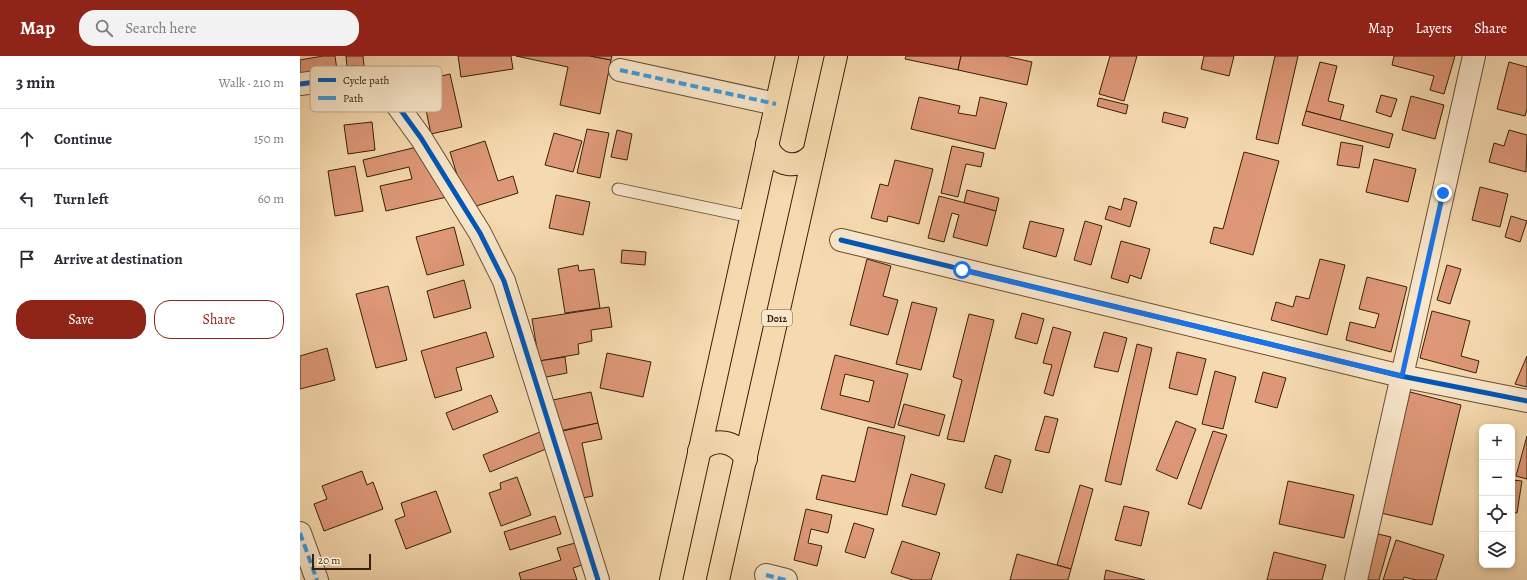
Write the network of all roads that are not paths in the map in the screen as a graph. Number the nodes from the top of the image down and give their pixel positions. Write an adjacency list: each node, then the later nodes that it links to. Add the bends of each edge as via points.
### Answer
1 (787, 56): 7 (highway)
2 (836, 56): 10 (highway, D012)
3 (1474, 56): 14 (street)
4 (620, 70): 7 (street)
5 (310, 83): 6 (street)
6 (300, 84)
7 (776, 104): 9 (highway)
8 (402, 112): 20 (street, via 480,233 504,281)
9 (768, 144): 10 (highway, via 773,157 785,164 802,163); 12 (highway)
10 (814, 153): 17 (highway, D012)
11 (618, 189): 12 (lane)
12 (751, 217): 16 (highway)
13 (841, 240): 14 (street)
14 (1402, 376): 15 (street); 23 (street)
15 (1527, 401)
16 (699, 451): 17 (highway, via 711,443 725,442 738,448); 21 (highway)
17 (746, 459): 22 (highway, D012)
18 (300, 533): 19 (street)
19 (317, 580)
20 (598, 580)
21 (671, 580)
22 (718, 580)
23 (1356, 580)

